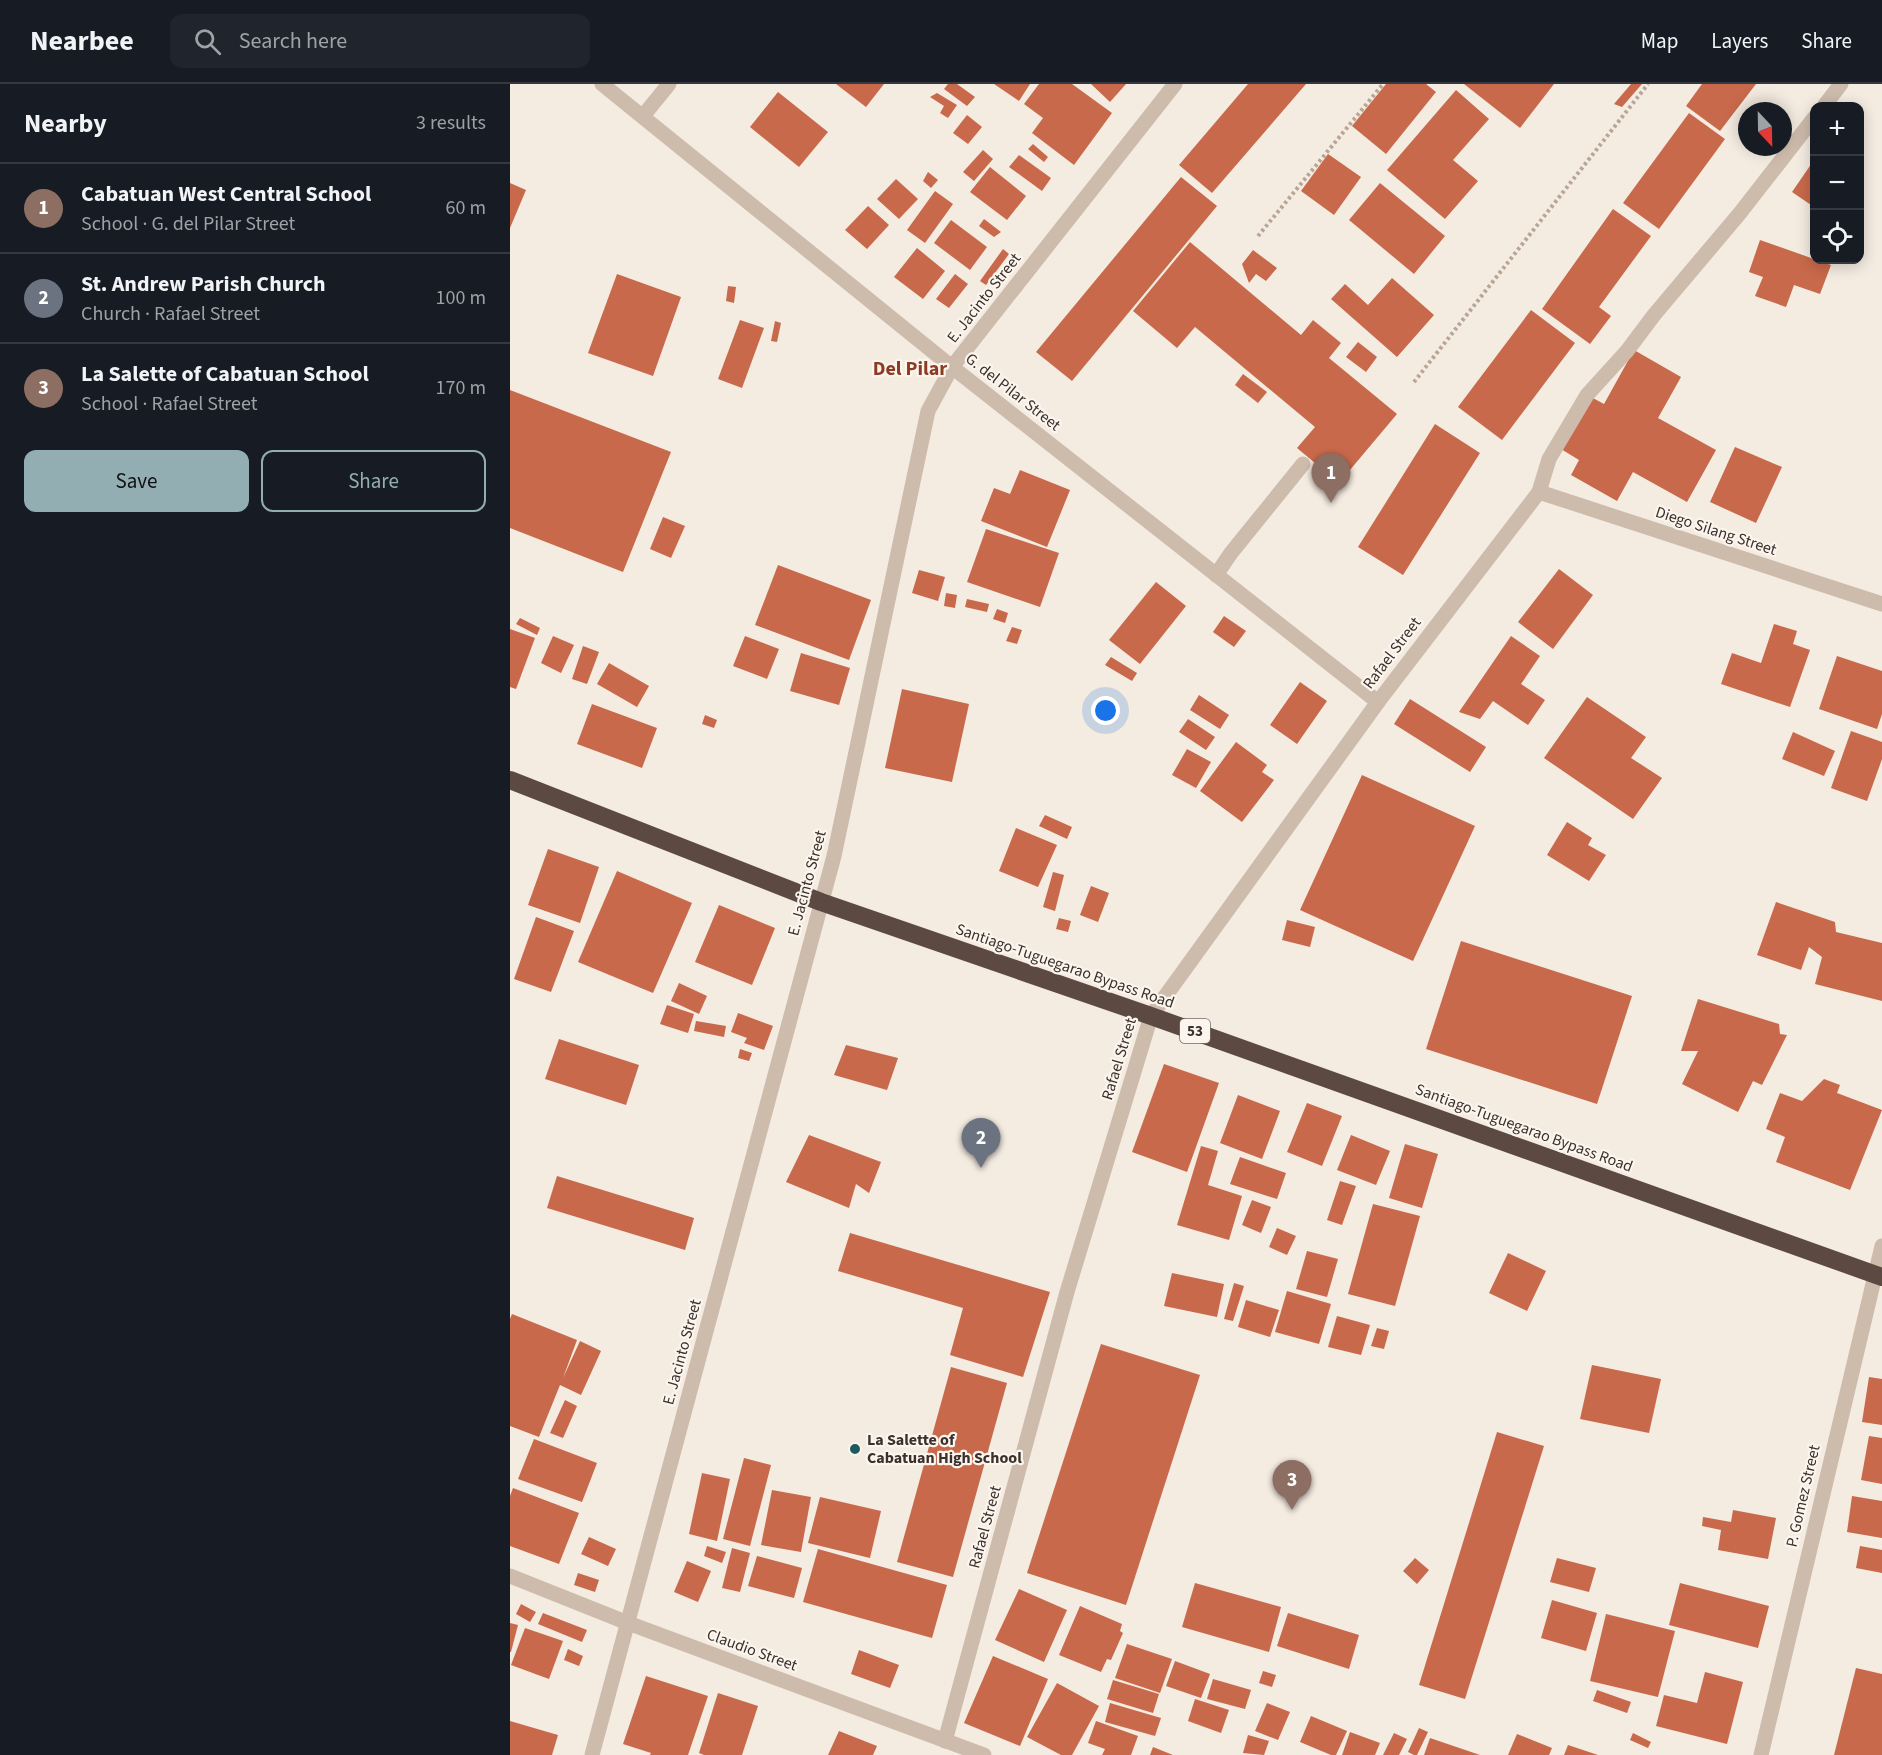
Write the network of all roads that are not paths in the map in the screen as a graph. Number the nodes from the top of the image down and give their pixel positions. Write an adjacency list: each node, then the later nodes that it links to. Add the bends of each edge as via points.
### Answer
1 (602, 84): 6 (street, G. del Pilar Street)
2 (669, 84): 6 (street)
3 (1175, 84): 8 (street, E. Jacinto Street)
4 (1841, 84): 5 (street)
5 (1827, 102)
6 (643, 116): 8 (street, G. del Pilar Street)
7 (1810, 124): 10 (street, via 1587,395 1549,459)
8 (952, 367): 11 (street, G. del Pilar Street); 15 (street, E. Jacinto Street, via 928,411)
9 (1303, 464): 11 (street)
10 (1539, 492): 12 (street, Diego Silang Street); 13 (street, Rafael Street)
11 (1216, 575): 13 (street, G. del Pilar Street)
12 (1882, 604)
13 (1378, 702): 16 (street, Rafael Street)
14 (510, 780): 15 (highway, Santiago-Tuguegarao Bypass Road / 53)
15 (821, 902): 16 (highway, Santiago-Tuguegarao Bypass Road / 53); 20 (street, E. Jacinto Street)
16 (1152, 1016): 18 (highway, Santiago-Tuguegarao Bypass Road / 53); 21 (street, Rafael Street, via 1067,1292)
17 (1882, 1246): 18 (street, P. Gomez Street)
18 (1878, 1276): 24 (street, P. Gomez Street)
19 (510, 1576): 20 (street, Claudio Street)
20 (628, 1623): 21 (street, Claudio Street); 22 (street, E. Jacinto Street)
21 (945, 1741): 23 (street, Claudio Street)
22 (592, 1755)
23 (984, 1755)
24 (1761, 1755)

